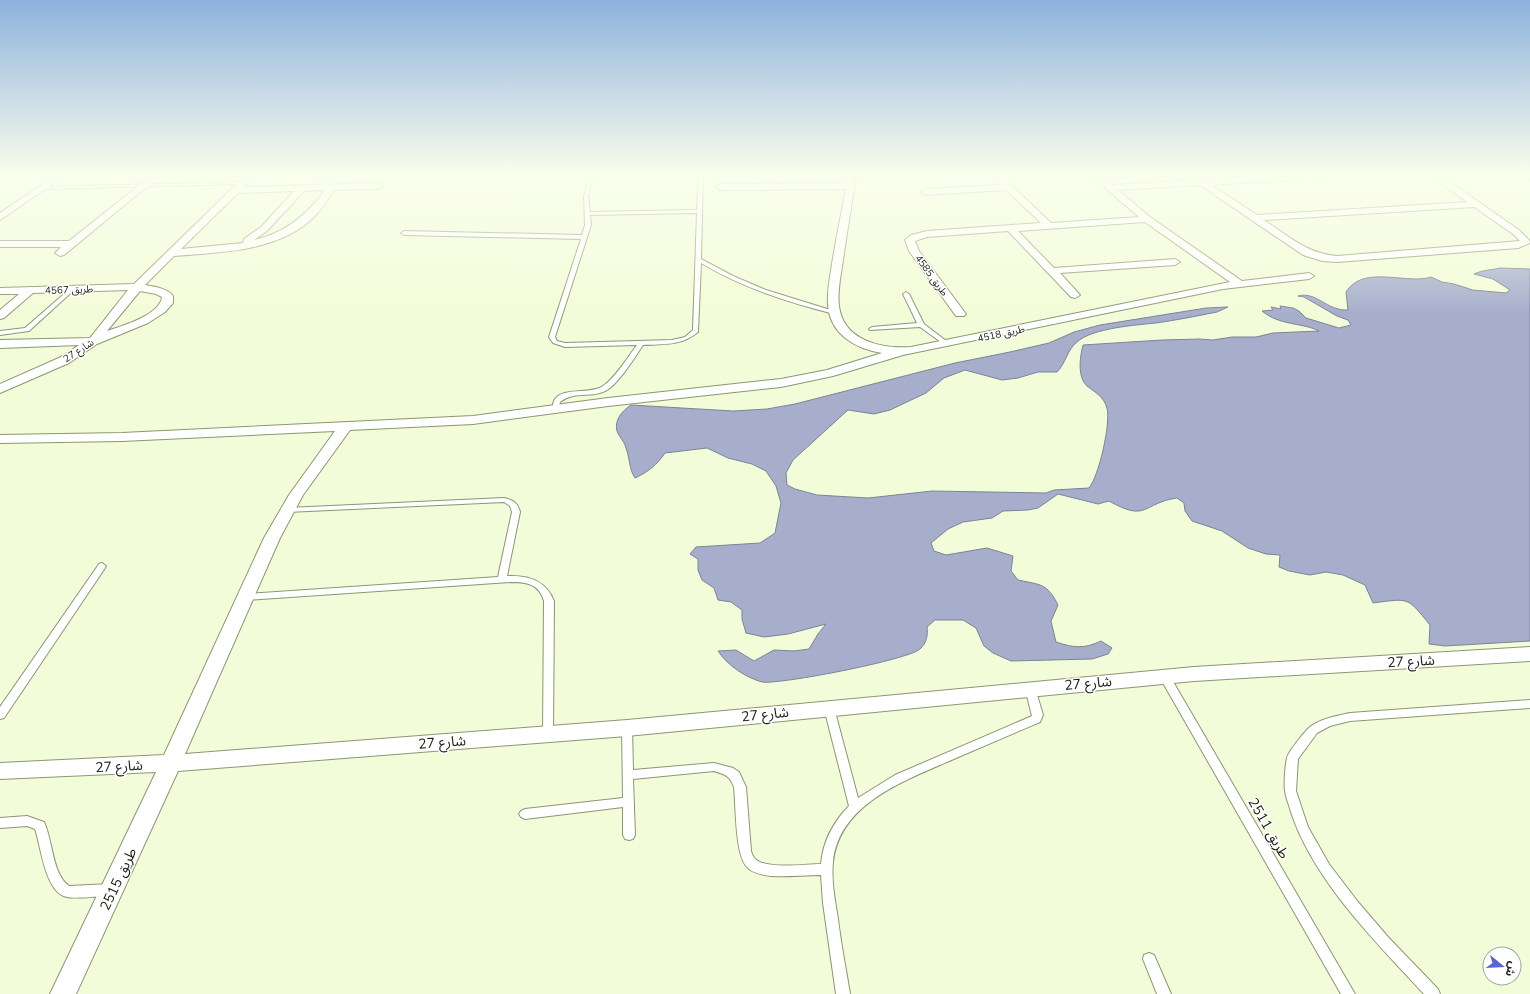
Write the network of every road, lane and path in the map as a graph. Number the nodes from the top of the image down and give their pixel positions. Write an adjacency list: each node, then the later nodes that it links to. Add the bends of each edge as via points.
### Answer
1 (99, 221): 18 (street)
2 (204, 221): 21 (street, شارع 27)
3 (272, 221): 19 (street, via 264,230)
4 (302, 221): 19 (street, via 260,243)
5 (588, 221): 16 (lane)
6 (700, 221): 22 (lane)
7 (844, 221): 33 (street, طريق 4518, via 834,285)
8 (1044, 221): 13 (street)
9 (1114, 221): 13 (street, طريق 4585)
10 (1150, 221): 26 (street)
11 (1260, 221): 12 (street, via 1307,253 1330,259 1518,245 1526,242)
12 (1500, 221)
13 (1049, 226): 14 (street, طريق 4585)
14 (1010, 228): 24 (street); 34 (street, طريق 4585, via 927,234 910,240 914,250)
15 (404, 233): 16 (lane)
16 (583, 236): 40 (lane, via 553,340 565,345)
17 (0, 244): 18 (street)
18 (71, 244): 20 (street)
19 (233, 248): 21 (street)
20 (60, 253)
21 (172, 253): 27 (street, شارع 27)
22 (699, 260): 33 (lane, via 762,292); 40 (lane, via 696,331 680,340)
23 (1175, 262): 24 (street)
24 (1051, 271): 32 (street)
25 (1309, 276): 26 (street, طريق 4518)
26 (1239, 283): 42 (street, طريق 4518)
27 (137, 287): 28 (street, طريق 4567); 39 (street, شارع 27); 39 (street, طريق 4567, via 165,293 168,296 167,303 144,321)
28 (72, 289): 29 (street, طريق 4567); 38 (lane, via 27,330)
29 (30, 290): 30 (street, طريق 4567); 35 (street)
30 (0, 291)
31 (906, 294): 36 (lane)
32 (1075, 295)
33 (834, 312): 43 (street, طريق 4518, via 842,328 854,340 873,349)
34 (960, 314)
35 (0, 316)
36 (921, 325): 37 (lane); 42 (lane)
37 (872, 329)
38 (0, 333)
39 (93, 341): 41 (street); 44 (street, شارع 27, via 65,360)
40 (642, 342): 45 (lane, via 607,386 595,392 563,396 557,401)
41 (0, 344)
42 (947, 344): 43 (street, طريق 4518)
43 (900, 352): 45 (street, via 829,374 781,383)
44 (0, 388)
45 (556, 410): 46 (street, via 472,420)
46 (345, 427): 47 (street, via 122,437); 48 (street, طريق 2515)
47 (0, 439)
48 (287, 510): 50 (lane, via 504,500 511,502 516,506 516,512); 51 (street, طريق 2515)
49 (102, 566): 57 (lane)
50 (502, 580): 51 (lane); 59 (lane, via 530,581 538,584 548,594)
51 (244, 597): 60 (street, طريق 2515)
52 (1530, 654): 53 (street, شارع 27)
53 (1164, 676): 54 (street, شارع 27); 74 (lane, طريق 2511)
54 (1030, 688): 56 (street, شارع 27); 64 (lane, via 1038,715 1036,719 899,778)
55 (1530, 704): 75 (lane, via 1350,717 1314,729 1302,740 1293,755 1288,771 1289,792 1305,835 1319,860 1380,937)
56 (829, 708): 58 (street, شارع 27); 64 (lane)
57 (0, 715)
58 (627, 728): 59 (street, شارع 27); 62 (lane)
59 (548, 734): 60 (street, شارع 27)
60 (171, 763): 61 (street, شارع 27); 69 (street, طريق 2515)
61 (0, 771)
62 (627, 775): 63 (lane); 68 (lane, via 714,767 729,771 739,780 748,860 763,870)
63 (628, 802): 65 (lane); 67 (lane)
64 (856, 806): 68 (lane, via 841,823 834,837)
65 (525, 814)
66 (0, 823): 69 (lane, via 27,821 40,826 61,889 67,892)
67 (629, 835)
68 (826, 868): 72 (lane, via 826,885)
69 (113, 890): 71 (street, طريق 2515)
70 (1149, 959): 73 (lane)
71 (63, 994)
72 (843, 994)
73 (1164, 994)
74 (1348, 994)
75 (1433, 994)

